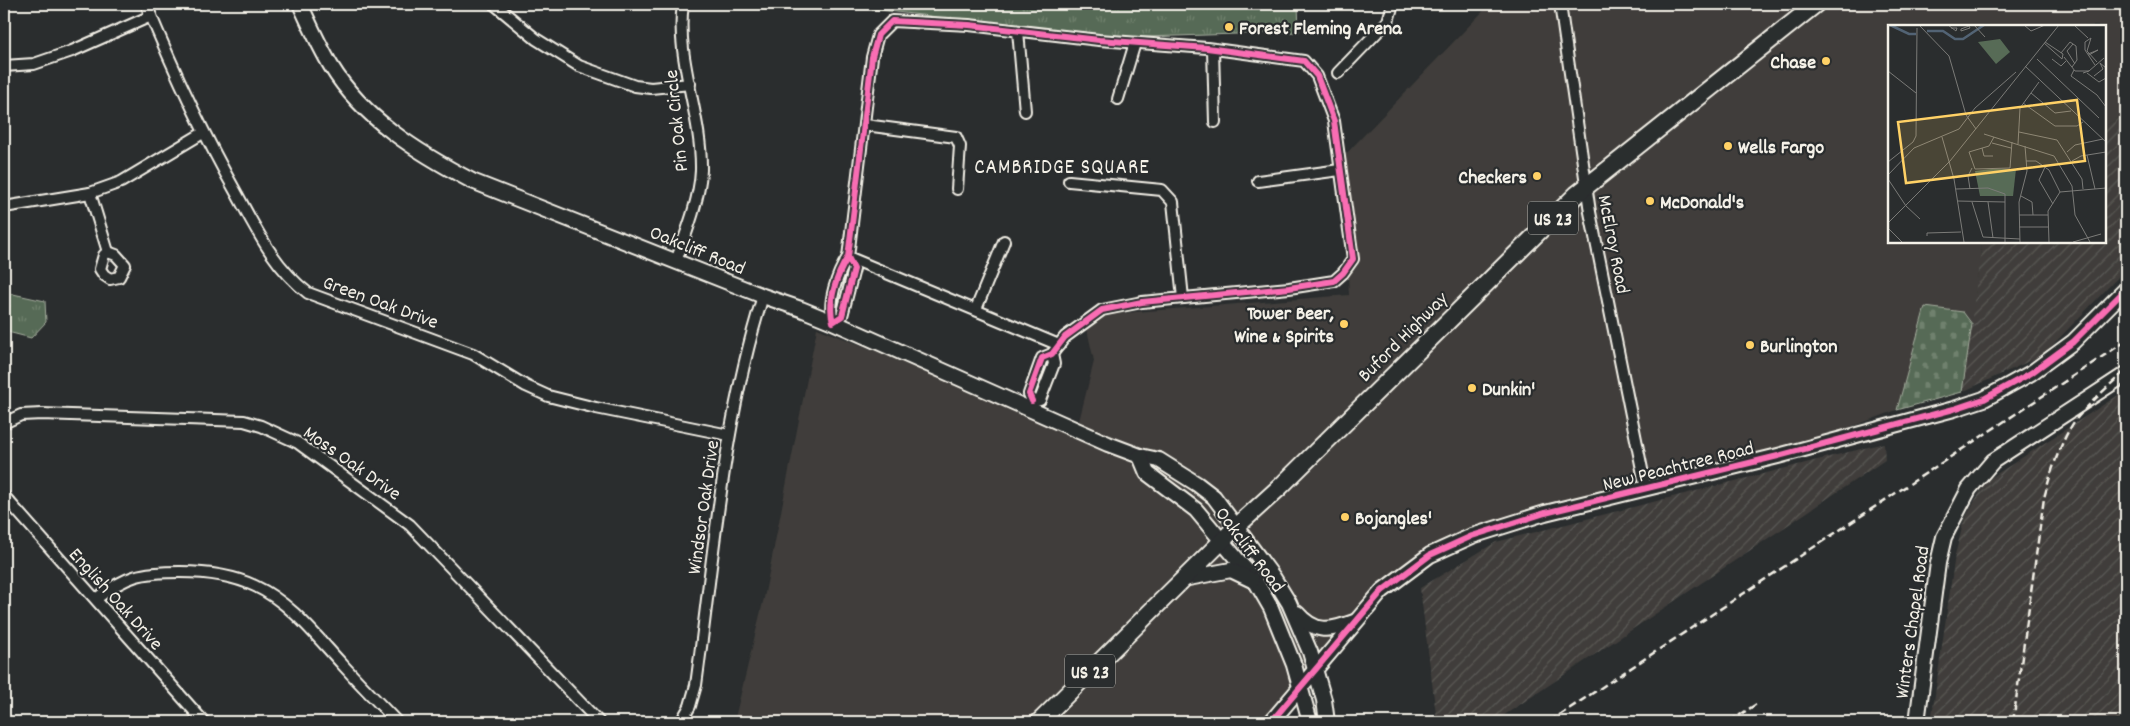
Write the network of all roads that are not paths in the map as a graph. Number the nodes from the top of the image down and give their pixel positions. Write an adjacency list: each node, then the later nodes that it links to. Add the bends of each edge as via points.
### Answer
1 (146, 4): 8 (street, Green Oak Drive)
2 (300, 4): 30 (street, Oakcliff Road, via 331,66 354,97 412,148 472,181)
3 (494, 4): 14 (street, via 536,39 579,66 635,86 651,88)
4 (683, 4): 14 (street, Pin Oak Circle, via 680,25)
5 (1393, 4): 13 (street, via 1388,21)
6 (1560, 4): 23 (street, McElroy Road)
7 (1816, 4): 23 (main road, Buford Highway / US 23)
8 (151, 16): 12 (street, via 34,64); 19 (street, Green Oak Drive)
9 (1018, 31): 10 (street); 16 (street); 18 (street, via 892,21 878,35 872,57)
10 (1135, 43): 11 (street); 15 (street)
11 (1213, 49): 17 (street); 20 (street, via 1304,61 1317,76 1334,121)
12 (4, 66)
13 (1338, 73)
14 (690, 84): 30 (street, Pin Oak Circle, via 701,172 690,223)
15 (1118, 100)
16 (1025, 111)
17 (1215, 122)
18 (865, 125): 24 (street, via 956,136 960,146); 29 (street)
19 (203, 133): 25 (street, via 121,182); 40 (street, Green Oak Drive, via 276,262 292,281 308,293 473,354 548,396)
20 (1340, 170): 22 (street); 33 (street, via 1353,259 1334,281)
21 (1069, 182): 33 (street, via 1162,190 1173,202)
22 (1258, 182)
23 (1586, 188): 42 (street, McElroy Road); 44 (main road, Buford Highway / US 23)
24 (957, 189)
25 (90, 193): 26 (street); 28 (street)
26 (4, 208)
27 (1004, 241): 34 (street)
28 (108, 252)
29 (848, 256): 34 (street); 35 (street, via 854,269 842,316)
30 (676, 261): 32 (street, Oakcliff Road)
31 (2126, 289): 42 (street, New Peachtree Road, via 2073,342 2031,373 1984,399 1871,432)
32 (763, 296): 35 (street, Oakcliff Road); 40 (street, Windsor Oak Drive, via 748,344)
33 (1182, 298): 36 (street, via 1102,310)
34 (976, 309): 36 (street)
35 (833, 322): 38 (street, Oakcliff Road)
36 (1059, 345): 38 (street, via 1052,354 1054,364 1040,400)
37 (2126, 374): 61 (street, Winters Chapel Road, via 1993,461 1969,488 1944,538 1938,563)
38 (1031, 405): 41 (street, Oakcliff Road)
39 (4, 423): 55 (street, Moss Oak Drive, via 21,416 42,414 244,422 298,443 410,524)
40 (729, 435): 56 (street, Windsor Oak Drive, via 696,685)
41 (1140, 456): 44 (street, Oakcliff Road, via 1159,460 1197,484 1214,497); 45 (street, Oakcliff Road, via 1147,473 1196,510)
42 (1646, 489): 50 (street, New Peachtree Road, via 1501,526 1430,555 1382,591)
43 (4, 496): 48 (street, English Oak Drive)
44 (1236, 527): 45 (main road, Buford Highway / US 23); 49 (street, Oakcliff Road)
45 (1222, 540): 46 (main road, Buford Highway / US 23); 47 (street, Oakcliff Road)
46 (1183, 579): 47 (street, via 1232,570); 57 (main road, Buford Highway / US 23)
47 (1256, 582): 52 (street, Oakcliff Road, via 1272,608)
48 (96, 599): 53 (street, English Oak Drive); 54 (street, via 116,583 134,575 165,572 225,576 255,586 280,601 307,626)
49 (1289, 603): 50 (street, via 1307,625 1337,628); 51 (street, Oakcliff Road)
50 (1357, 620): 51 (street, New Peachtree Road)
51 (1315, 670): 52 (street, New Peachtree Road); 60 (street, Oakcliff Road)
52 (1300, 687): 58 (street, New Peachtree Road); 59 (street, Oakcliff Road)
53 (204, 722)
54 (397, 722)
55 (599, 722)
56 (681, 722)
57 (1039, 722)
58 (1272, 722)
59 (1310, 722)
60 (1328, 722)
61 (1917, 722)

